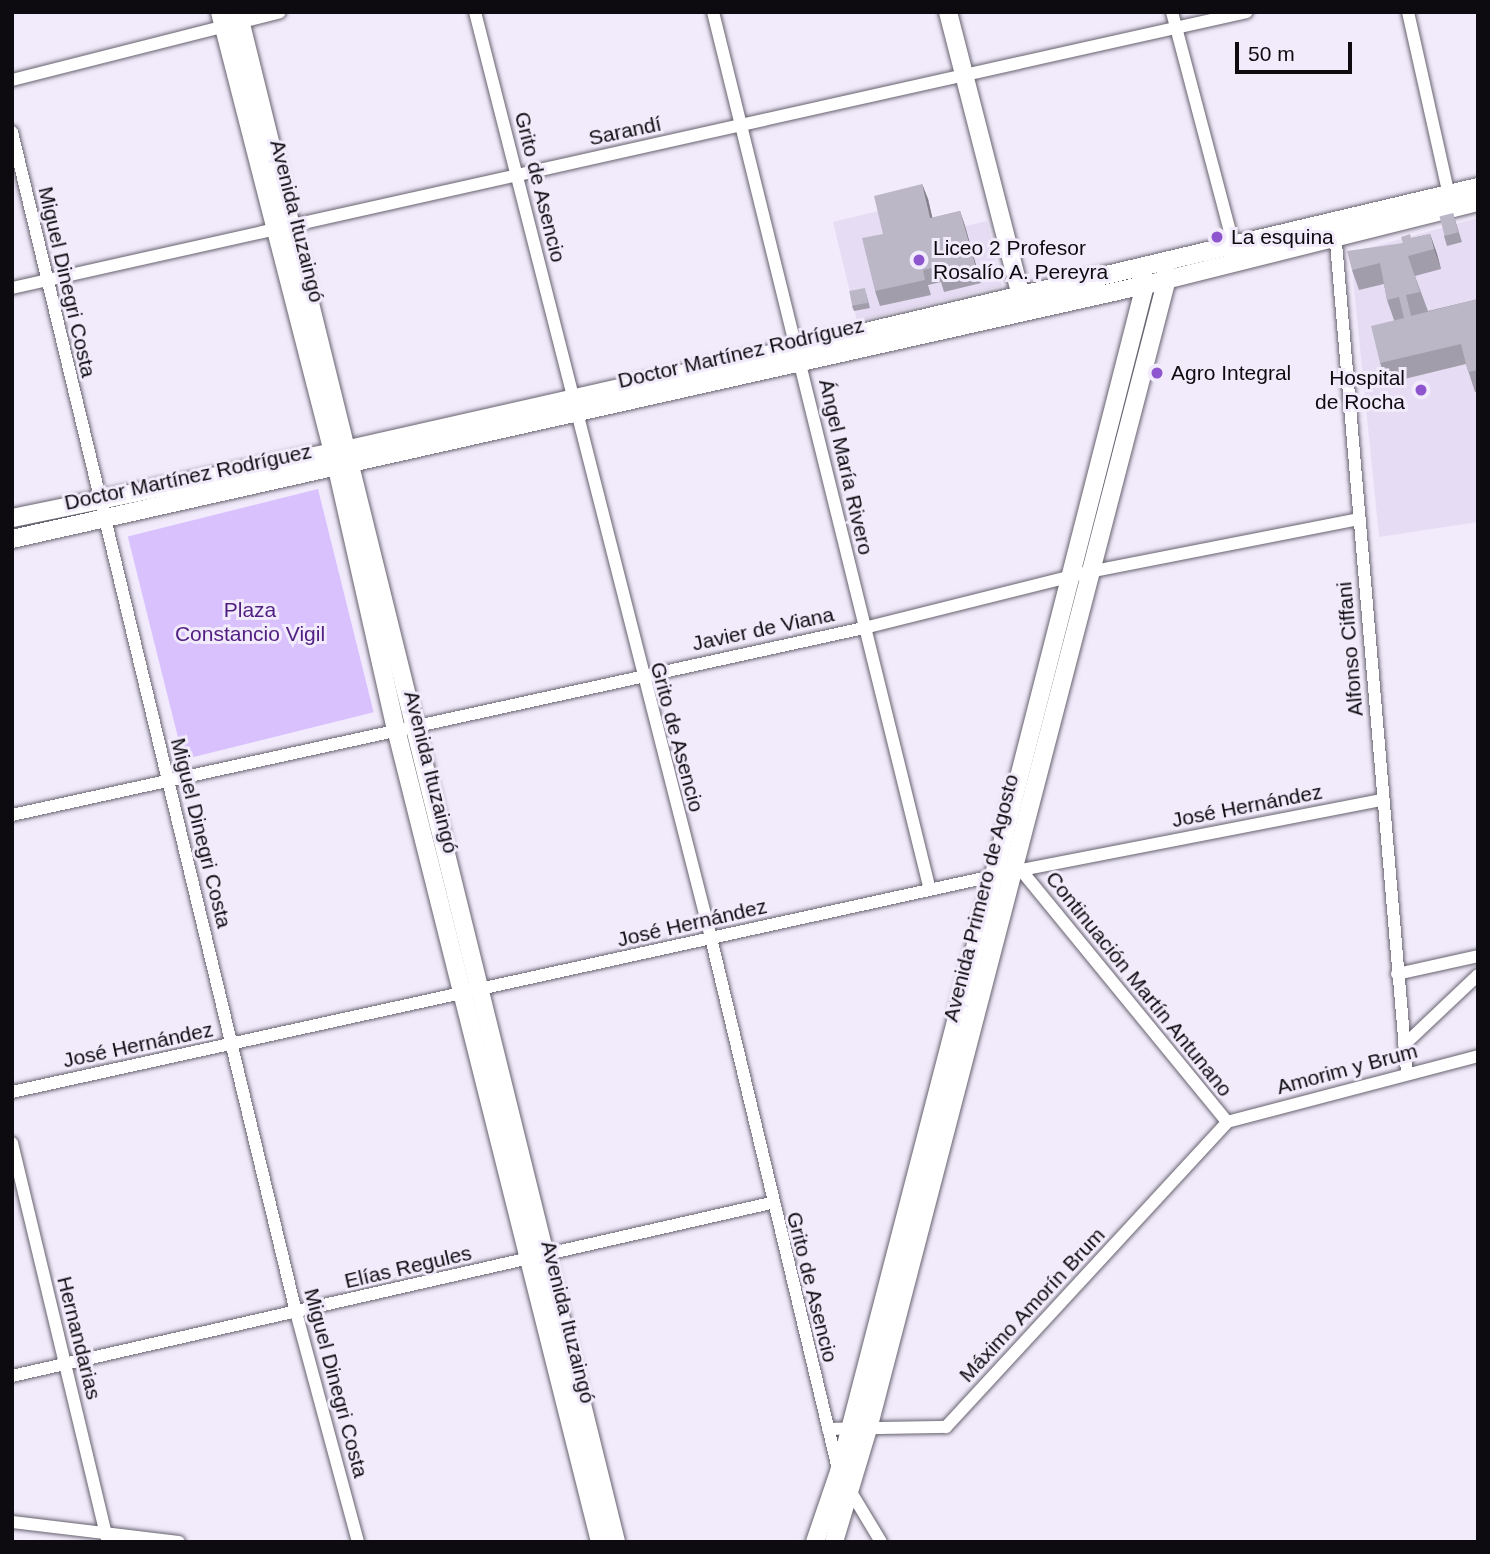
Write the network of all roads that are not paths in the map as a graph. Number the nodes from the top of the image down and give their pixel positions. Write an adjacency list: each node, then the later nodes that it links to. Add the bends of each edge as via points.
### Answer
1 (280, 12): 8 (street)
2 (475, 12): 14 (street, Grito de Asencio)
3 (713, 12): 12 (street, Ángel María Rivero)
4 (948, 12): 10 (street)
5 (1172, 12): 9 (street)
6 (1247, 12): 9 (street, Sarandí)
7 (1408, 12): 16 (street)
8 (230, 18): 11 (street); 18 (street, Avenida Ituzaingó)
9 (1176, 28): 10 (street, Sarandí); 20 (street)
10 (964, 75): 12 (street, Sarandí); 25 (street)
11 (12, 80)
12 (741, 125): 14 (street, Sarandí); 26 (street, Ángel María Rivero)
13 (12, 132): 23 (street, Miguel Dinegri Costa)
14 (518, 174): 18 (street, Sarandí); 27 (street, Grito de Asencio)
15 (1478, 187): 16 (street, Doctor Martínez Rodríguez)
16 (1450, 202): 17 (street, Doctor Martínez Rodríguez); 19 (street, Doctor Martínez Rodríguez)
17 (1478, 202)
18 (284, 224): 23 (street, Sarandí); 28 (street, Avenida Ituzaingó)
19 (1335, 230): 20 (street, Doctor Martínez Rodríguez); 32 (street, Alfonso Ciffani)
20 (1236, 254): 21 (street, Doctor Martínez Rodríguez)
21 (1166, 272): 22 (street, Doctor Martínez Rodríguez); 34 (street, Avenida Primero de Agosto)
22 (1143, 277): 25 (street, Doctor Martínez Rodríguez); 35 (street, Avenida Primero de Agosto)
23 (46, 280): 24 (street, Sarandí); 29 (street, Miguel Dinegri Costa)
24 (12, 288)
25 (1023, 304): 26 (street, Doctor Martínez Rodríguez)
26 (800, 355): 27 (street, Doctor Martínez Rodríguez); 36 (street, Ángel María Rivero)
27 (575, 406): 28 (street, Doctor Martínez Rodríguez); 37 (street, Grito de Asencio)
28 (343, 458): 29 (street, Doctor Martínez Rodríguez); 31 (street, Doctor Martínez Rodríguez); 38 (street, Avenida Ituzaingó); 39 (street, Avenida Ituzaingó)
29 (99, 499): 30 (street, Doctor Martínez Rodríguez); 31 (street, Miguel Dinegri Costa)
30 (12, 518)
31 (102, 518): 33 (street, Doctor Martínez Rodríguez); 40 (street, Miguel Dinegri Costa)
32 (1359, 519): 34 (street, Javier de Viana); 41 (street, Alfonso Ciffani)
33 (12, 539)
34 (1089, 572): 35 (street, Javier de Viana); 43 (street, Avenida Primero de Agosto)
35 (1068, 577): 36 (street, Javier de Viana); 44 (street, Avenida Primero de Agosto)
36 (864, 628): 37 (street, Javier de Viana); 45 (street, Ángel María Rivero)
37 (641, 675): 38 (street, Javier de Viana); 46 (street, Grito de Asencio)
38 (415, 724): 39 (street, Javier de Viana); 50 (street, Avenida Ituzaingó)
39 (396, 729): 40 (street, Javier de Viana); 51 (street, Avenida Ituzaingó)
40 (168, 780): 42 (street, Javier de Viana); 52 (street, Miguel Dinegri Costa)
41 (1381, 800): 43 (street, José Hernández); 48 (street, Alfonso Ciffani)
42 (12, 815)
43 (1016, 871): 44 (street, José Hernández); 57 (street, Continuación Martín Antunano); 66 (street, Avenida Primero de Agosto)
44 (993, 876): 45 (street, José Hernández); 67 (street, Avenida Primero de Agosto)
45 (930, 890): 46 (street, José Hernández)
46 (711, 938): 50 (street, José Hernández); 59 (street, Grito de Asencio)
47 (1478, 956): 48 (street)
48 (1397, 974): 53 (street, Alfonso Ciffani)
49 (1478, 975): 53 (street)
50 (484, 990): 51 (street, José Hernández); 60 (street, Avenida Ituzaingó)
51 (465, 995): 52 (street, José Hernández); 61 (street, Avenida Ituzaingó)
52 (232, 1044): 56 (street, José Hernández); 62 (street, Miguel Dinegri Costa)
53 (1404, 1045): 55 (street, Alfonso Ciffani)
54 (1478, 1056): 55 (street, Amorim y Brum)
55 (1407, 1072): 57 (street, Amorim y Brum)
56 (12, 1092)
57 (1227, 1122): 66 (street, Máximo Amorín Brum, via 946,1427)
58 (12, 1143): 63 (street, Hernandarias)
59 (771, 1203): 60 (street, Elías Regules); 65 (street, Grito de Asencio)
60 (548, 1255): 61 (street, Elías Regules); 75 (street, Avenida Ituzaingó)
61 (529, 1259): 62 (street, Elías Regules); 74 (street, Avenida Ituzaingó)
62 (296, 1312): 63 (street, Elías Regules); 73 (street, Miguel Dinegri Costa)
63 (66, 1364): 64 (street, Elías Regules); 71 (street, Hernandarias)
64 (12, 1376)
65 (828, 1429): 67 (street, Máximo Amorín Brum); 68 (street, Grito de Asencio)
66 (868, 1429): 67 (street, Máximo Amorín Brum); 69 (street, Avenida Primero de Agosto)
67 (849, 1430): 68 (street, Avenida Primero de Agosto)
68 (839, 1472): 69 (street, Grito de Asencio); 76 (street, Avenida Primero de Agosto)
69 (851, 1491): 77 (street, Avenida Primero de Agosto); 78 (street, Grito de Asencio)
70 (12, 1522): 71 (street)
71 (107, 1537): 72 (street)
72 (179, 1542)
73 (358, 1542)
74 (600, 1542)
75 (616, 1542)
76 (815, 1542)
77 (834, 1542)
78 (881, 1542)

